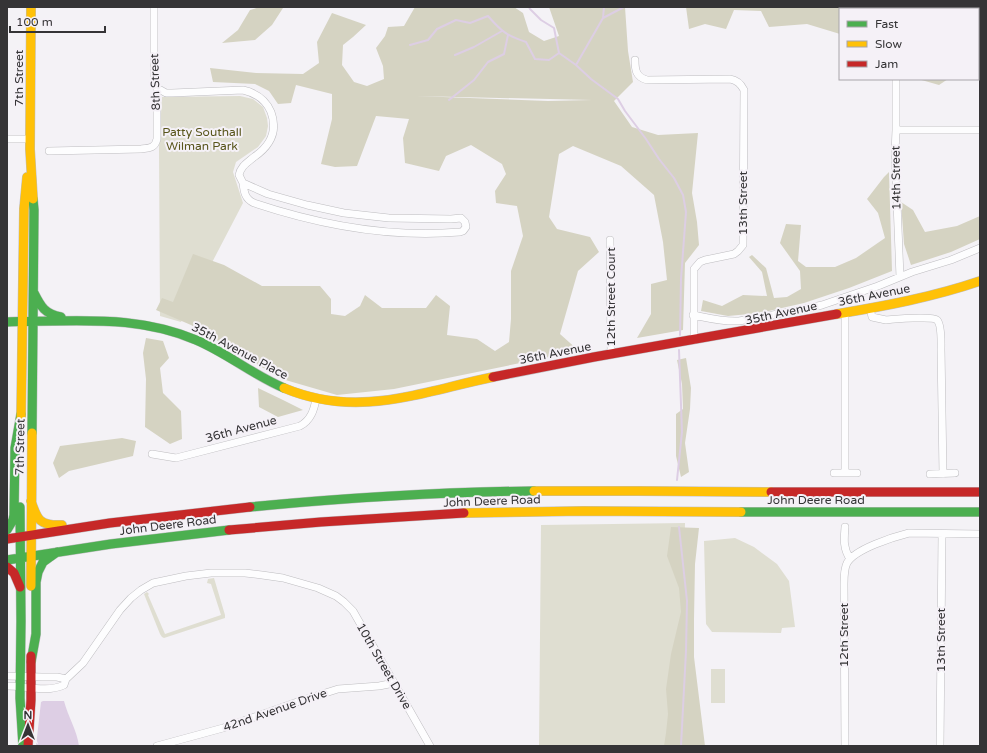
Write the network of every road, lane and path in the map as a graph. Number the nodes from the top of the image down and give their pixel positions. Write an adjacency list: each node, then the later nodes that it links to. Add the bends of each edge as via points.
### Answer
1 (31, 7): 9 (main road, 7th Street)
2 (154, 7): 5 (street, 8th Street, via 154,80)
3 (635, 60): 22 (street, 13th Street, via 638,76 647,80 730,79 740,83 744,90 743,245 734,254 705,260 694,269)
4 (896, 80): 6 (street, 14th Street)
5 (157, 88): 11 (street, 8th Street, via 157,138 153,147); 12 (street, via 166,93 243,90 265,102 273,118 273,134 262,151 241,168 239,175)
6 (896, 130): 7 (street); 17 (street, 14th Street)
7 (980, 130)
8 (7, 139): 9 (street)
9 (30, 139): 10 (main road, 7th Street)
10 (30, 149): 19 (main road, 7th Street, via 34,210); 25 (main road, 7th Street, via 24,209)
11 (49, 151)
12 (243, 183): 13 (street, via 268,194); 14 (street, via 246,196 254,203)
13 (349, 213): 14 (street, via 352,217 350,223); 14 (street, via 389,218 461,218 466,227 460,232 410,233)
14 (341, 226)
15 (610, 240): 28 (street, 12th Street Court)
16 (980, 248): 17 (street, 35th Avenue)
17 (900, 277): 22 (street, 35th Avenue, via 822,305 748,320 729,322)
18 (980, 281): 20 (main road, 36th Avenue, via 916,299)
19 (34, 293): 23 (main road, via 46,312); 26 (main road, 7th Street)
20 (870, 308): 21 (main road, 36th Avenue); 37 (street, via 872,317 879,319 928,318 939,321)
21 (845, 313): 27 (main road, 36th Avenue); 33 (street)
22 (693, 315): 27 (street, 13th Street)
23 (68, 320): 26 (main road, 35th Avenue Place); 29 (main road, 35th Avenue Place, via 136,322 183,334 272,383)
24 (7, 322): 25 (main road, 35th Avenue Place)
25 (22, 322): 26 (main road, 35th Avenue Place); 30 (main road, 7th Street)
26 (33, 322): 39 (main road, 7th Street)
27 (694, 340): 28 (main road, 36th Avenue)
28 (611, 354): 29 (main road, 36th Avenue, via 525,370 393,400 350,403)
29 (316, 399): 31 (street, 36th Avenue, via 312,415 300,426 176,458)
30 (21, 414): 43 (main road, via 16,448 14,515); 47 (main road, 7th Street)
31 (152, 454)
32 (834, 473): 33 (street)
33 (845, 473): 34 (street)
34 (857, 473)
35 (955, 473): 37 (street)
36 (930, 474): 37 (street)
37 (943, 474)
38 (980, 492): 41 (main road, John Deere Road, via 585,491 423,494 307,502)
39 (31, 501): 41 (main road, via 37,518 51,525 132,515); 46 (main road, 7th Street)
40 (980, 512): 49 (main road, John Deere Road, via 542,511 428,515 289,524)
41 (180, 515): 46 (main road, John Deere Road)
42 (845, 526): 52 (street, via 844,548)
43 (7, 530)
44 (942, 534): 45 (street); 52 (street, via 901,535 865,548); 70 (street, 13th Street)
45 (980, 534)
46 (31, 535): 47 (main road, John Deere Road); 50 (main road, 7th Street)
47 (20, 537): 48 (main road, John Deere Road); 51 (main road, 7th Street)
48 (7, 539)
49 (60, 551): 50 (main road, John Deere Road); 56 (main road, via 44,562 38,572 36,634)
50 (30, 556): 51 (main road, John Deere Road); 56 (main road, 7th Street)
51 (20, 557): 53 (main road, John Deere Road); 55 (main road, 7th Street)
52 (850, 559): 69 (street, 12th Street, via 845,568 844,580)
53 (7, 560)
54 (7, 567): 55 (main road, via 14,572)
55 (20, 587): 58 (main road, 7th Street)
56 (31, 662): 59 (main road, 7th Street)
57 (7, 676): 58 (street)
58 (20, 676): 59 (street); 63 (main road, 7th Street)
59 (31, 676): 60 (street); 64 (main road, 7th Street)
60 (66, 678): 61 (street, 10th Street Drive, via 83,663 120,610 138,592 153,583 186,576 245,573 284,578 310,585 344,602 353,611); 64 (street, 10th Street Drive, via 64,685 58,687)
61 (394, 682): 67 (street, 42nd Avenue Drive, via 379,686 338,689 223,728); 68 (street, 10th Street Drive)
62 (7, 686): 63 (street)
63 (20, 686): 64 (street); 65 (main road, 7th Street)
64 (31, 687): 66 (main road, 7th Street)
65 (23, 746)
66 (28, 746)
67 (157, 746)
68 (430, 746)
69 (845, 746)
70 (940, 746)

